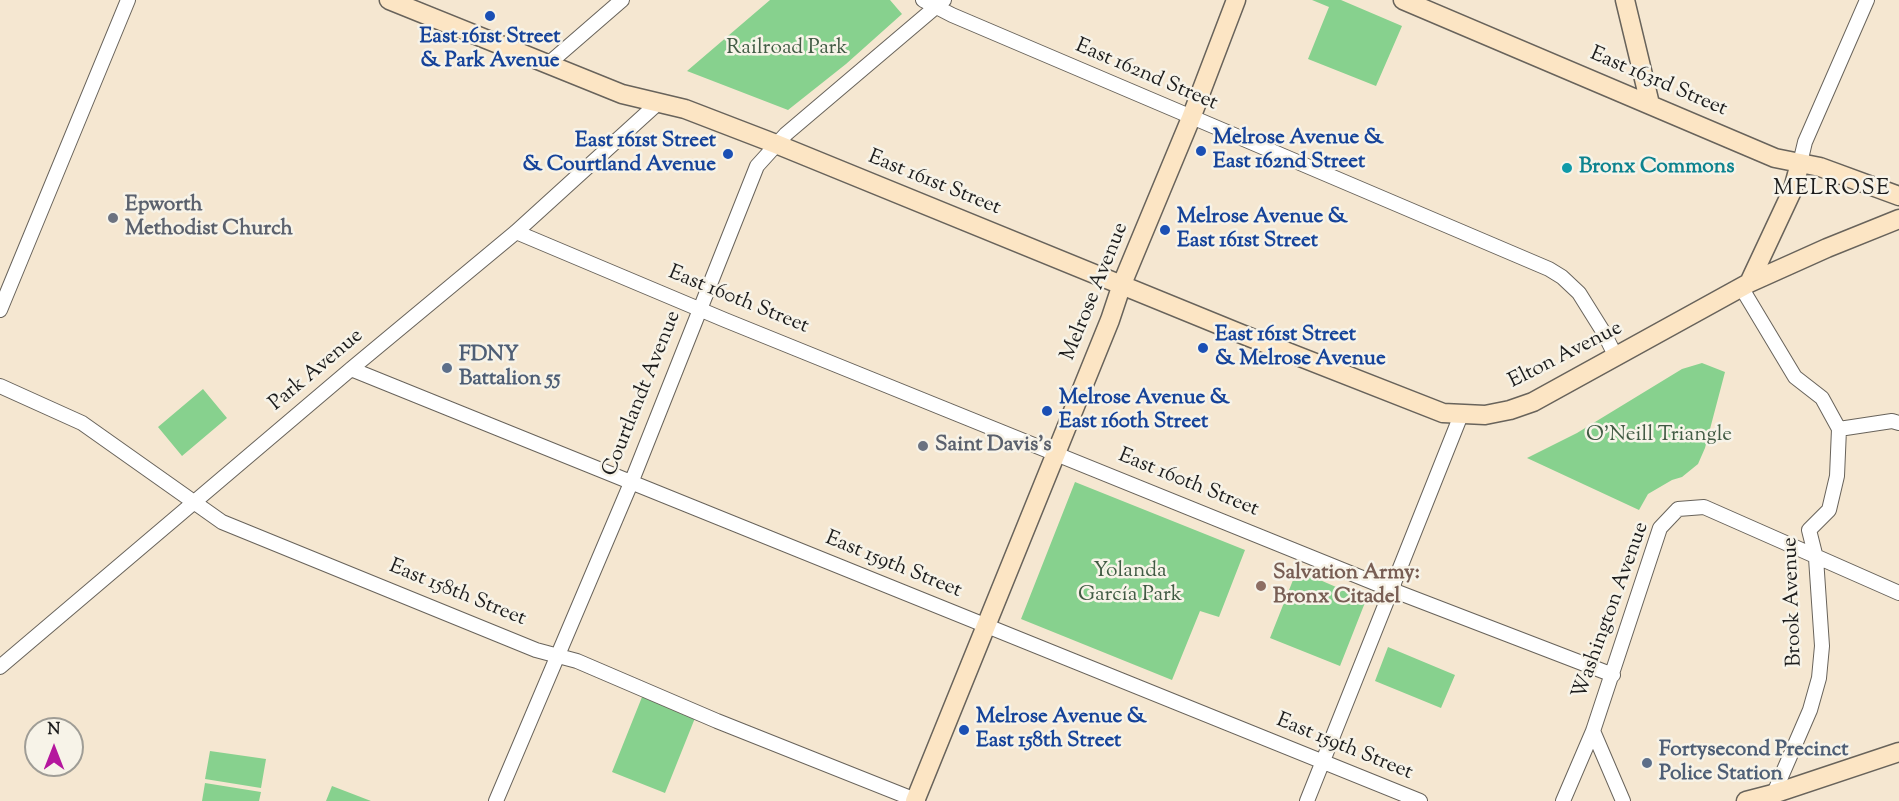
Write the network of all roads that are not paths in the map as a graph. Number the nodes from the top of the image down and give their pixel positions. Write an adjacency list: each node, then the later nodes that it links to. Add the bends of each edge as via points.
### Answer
1 (128, 0): 21 (street)
2 (389, 0): 9 (main road, East 161st Street)
3 (622, 0): 9 (street)
4 (1236, 0): 12 (main road, Melrose Avenue)
5 (1403, 0): 11 (main road, East 163rd Street)
6 (1625, 0): 11 (main road)
7 (1867, 0): 14 (street, via 1805,142)
8 (934, 2): 12 (street, East 162nd Street); 13 (street, Courtlandt Avenue)
9 (547, 65): 10 (main road, East 161st Street, via 622,94)
10 (658, 103): 13 (main road, East 161st Street); 17 (street, Park Avenue)
11 (1650, 104): 14 (main road, East 163rd Street, via 1775,158)
12 (1191, 118): 18 (main road, Melrose Avenue); 22 (street, East 162nd Street, via 1549,269 1579,293)
13 (776, 144): 18 (main road, East 161st Street); 20 (street, Courtlandt Avenue, via 757,166)
14 (1800, 163): 15 (main road, East 163rd Street); 19 (main road, via 1793,189)
15 (1899, 196)
16 (1899, 219): 19 (main road, Elton Avenue)
17 (516, 232): 20 (street, East 160th Street); 23 (street, Park Avenue)
18 (1122, 284): 25 (main road, East 161st Street, via 1431,410); 28 (main road, Melrose Avenue)
19 (1745, 285): 22 (main road, Elton Avenue); 27 (street, via 1795,377 1822,398)
20 (700, 309): 28 (street, East 160th Street); 29 (street, Courtlandt Avenue)
21 (0, 310)
22 (1616, 357): 25 (main road, Elton Avenue, via 1521,406 1485,415)
23 (351, 369): 29 (street, East 159th Street); 30 (street, Park Avenue)
24 (0, 386): 30 (street, East 158th Street, via 82,423)
25 (1461, 415): 32 (street)
26 (1899, 423): 27 (street)
27 (1839, 429): 31 (street, Brook Avenue, via 1837,476 1829,510 1809,530)
28 (1056, 453): 32 (street, East 160th Street); 34 (main road, Melrose Avenue)
29 (632, 483): 34 (street, East 159th Street); 35 (street, Courtlandt Avenue)
30 (194, 502): 35 (street, East 158th Street, via 222,522); 36 (street, Park Avenue)
31 (1816, 558): 33 (street); 37 (street, Washington Avenue, via 1704,507 1678,509 1660,528); 41 (street, Brook Avenue, via 1822,646 1819,678)
32 (1392, 590): 37 (street, East 160th Street); 40 (street)
33 (1899, 593)
34 (986, 626): 40 (street, East 159th Street); 43 (main road, Melrose Avenue)
35 (557, 656): 42 (street, Courtlandt Avenue); 43 (street, East 158th Street)
36 (0, 667)
37 (1613, 675): 38 (street, Washington Avenue)
38 (1593, 731): 46 (street, Washington Avenue); 47 (street, Washington Avenue)
39 (1899, 752): 41 (main road)
40 (1323, 762): 44 (street); 45 (street, East 159th Street)
41 (1771, 798): 48 (main road)
42 (496, 801)
43 (916, 801)
44 (1307, 801)
45 (1420, 801)
46 (1563, 801)
47 (1623, 801)
48 (1746, 801)

